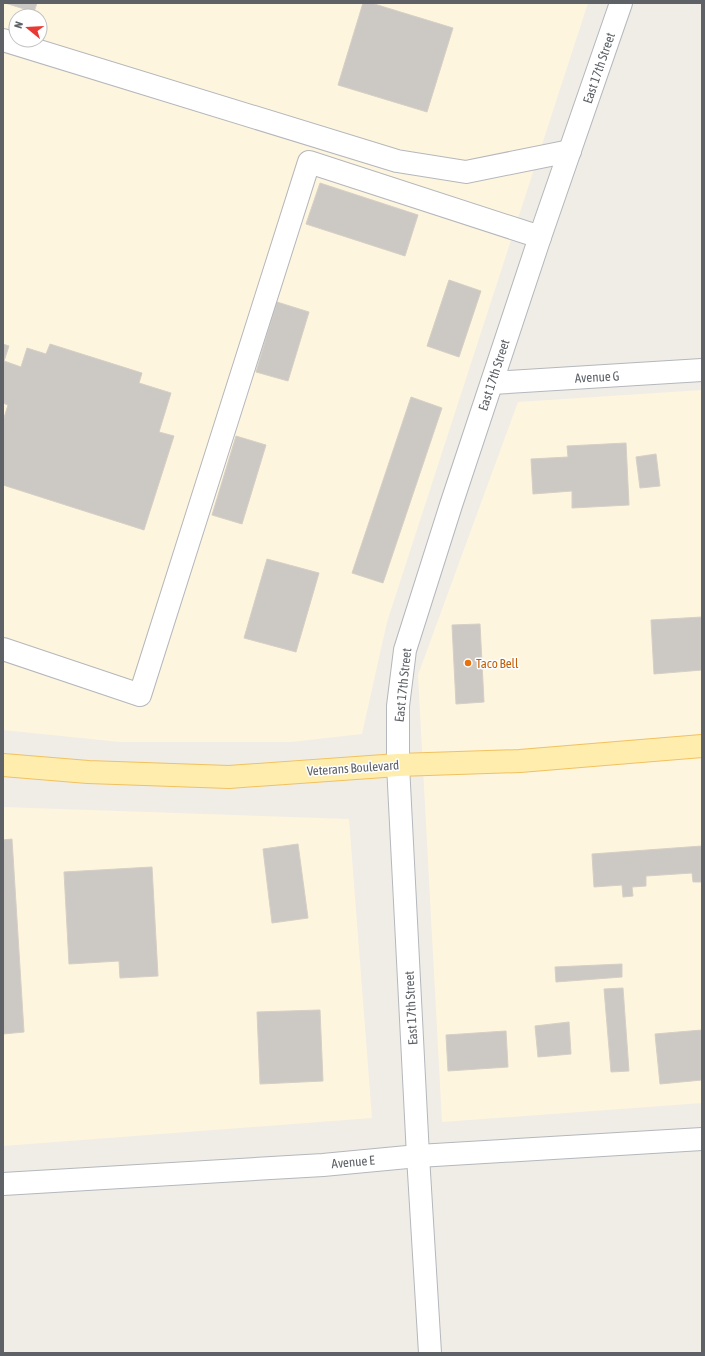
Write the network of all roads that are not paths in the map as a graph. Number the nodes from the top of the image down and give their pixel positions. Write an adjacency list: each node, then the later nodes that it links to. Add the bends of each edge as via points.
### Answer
1 (621, 3): 3 (street, East 17th Street)
2 (3, 40): 3 (street, via 397,160 466,172)
3 (570, 151): 4 (street, East 17th Street)
4 (540, 237): 6 (street, East 17th Street); 7 (street, via 309,162 140,694)
5 (702, 370): 6 (street, Avenue G)
6 (492, 383): 10 (street, East 17th Street, via 405,650 398,706)
7 (3, 649)
8 (702, 746): 10 (main road, Veterans Boulevard, via 520,761)
9 (3, 765): 10 (main road, Veterans Boulevard, via 88,772 229,777)
10 (398, 765): 12 (street, East 17th Street)
11 (702, 1139): 12 (street, Avenue E)
12 (418, 1156): 13 (street, Avenue E, via 323,1165); 14 (street, East 17th Street)
13 (3, 1184)
14 (430, 1353)

